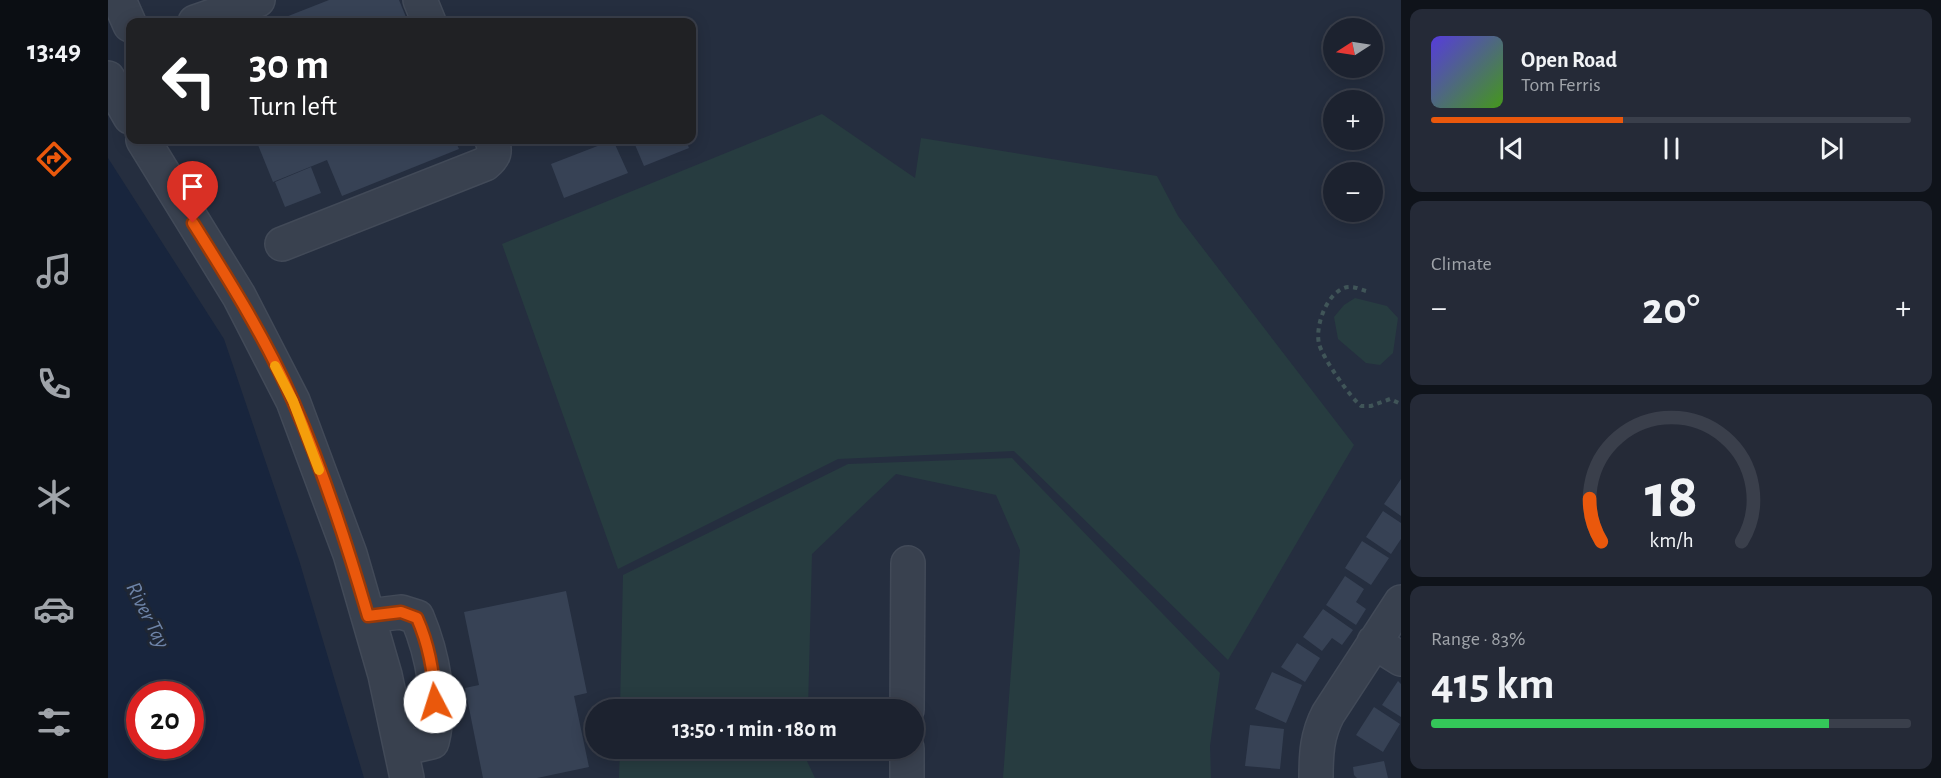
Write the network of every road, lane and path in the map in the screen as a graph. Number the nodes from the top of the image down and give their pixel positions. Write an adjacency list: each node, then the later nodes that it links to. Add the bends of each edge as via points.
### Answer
1 (118, 0): 4 (street)
2 (258, 0): 5 (street)
3 (420, 0): 6 (street)
4 (127, 18)
5 (206, 18)
6 (427, 18)
7 (108, 78): 8 (street)
8 (126, 110)
9 (145, 144): 16 (street, via 239,296 293,401 350,554)
10 (493, 144): 11 (street, via 493,157 485,164)
11 (282, 244)
12 (1366, 291): 13 (path, via 1352,286 1342,288 1328,302 1320,322 1320,347 1361,406 1390,399)
13 (1401, 404)
14 (908, 563): 19 (street)
15 (1401, 602): 17 (street)
16 (368, 616): 21 (street); 21 (street, via 401,612 417,618 425,636 434,678 436,725 432,742)
17 (1374, 642): 18 (street); 23 (street, via 1320,731)
18 (1401, 659)
19 (907, 699)
20 (907, 759): 22 (street)
21 (404, 764)
22 (907, 778)
23 (1316, 778)

